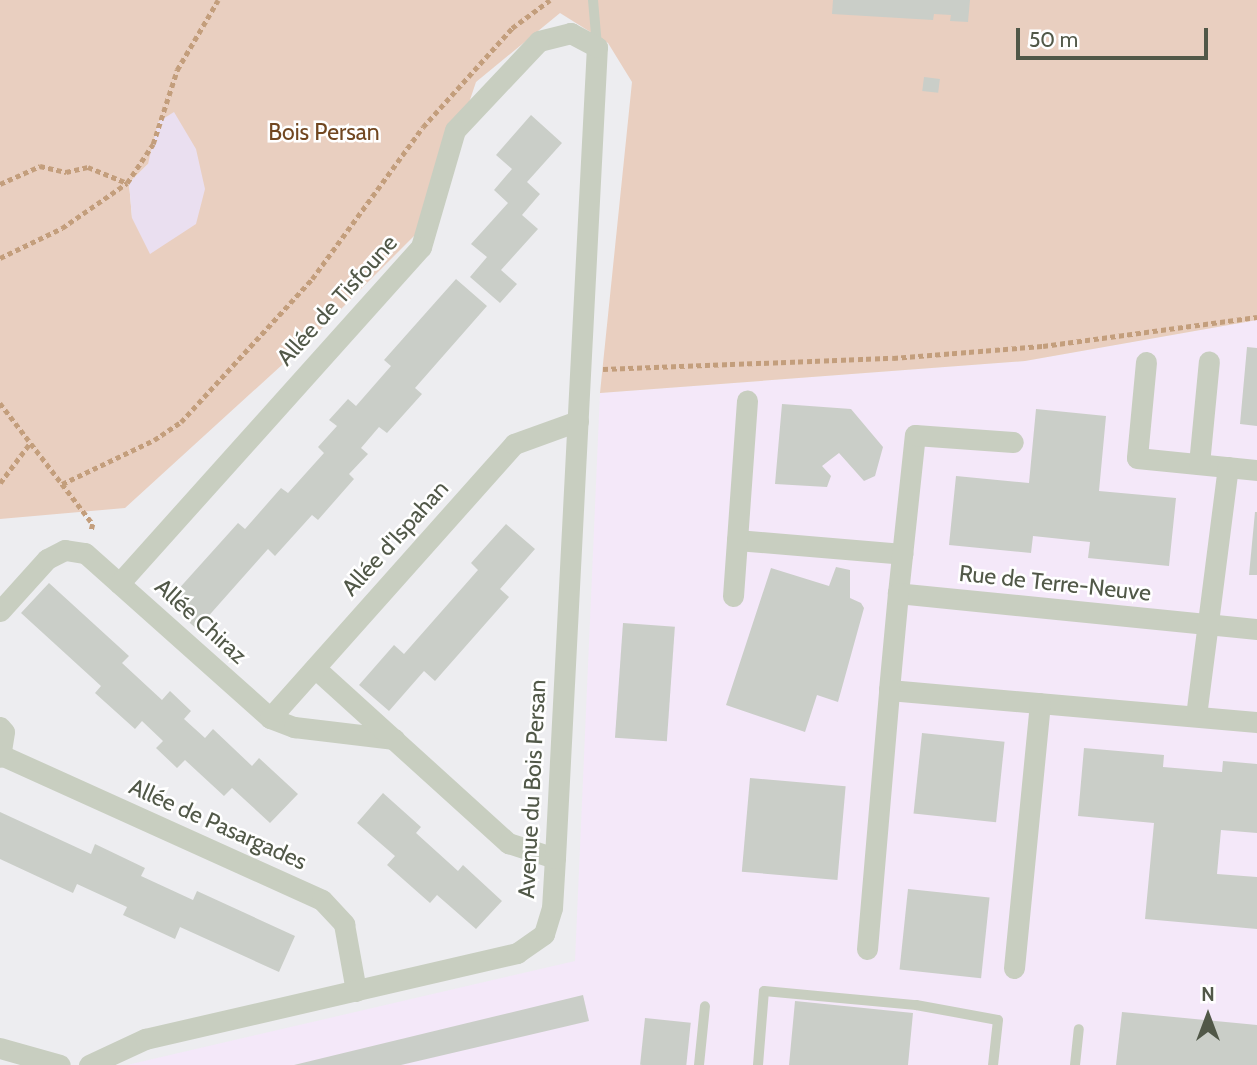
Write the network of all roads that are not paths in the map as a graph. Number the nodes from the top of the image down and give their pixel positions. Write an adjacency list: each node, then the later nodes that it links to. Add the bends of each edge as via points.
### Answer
1 (593, 0): 2 (lane)
2 (597, 47): 6 (street); 13 (street, Allée de Tisfoune, via 571,33 539,41 455,131 421,247)
3 (1209, 361): 8 (street)
4 (1146, 362): 8 (street, via 1137,458)
5 (747, 401): 11 (street)
6 (578, 421): 19 (street, Allée d'Ispahan, via 514,444); 28 (street, Avenue du Bois Persan)
7 (1013, 442): 12 (street, via 915,435)
8 (1199, 464): 9 (street)
9 (1228, 467): 10 (street); 17 (street)
10 (1257, 470)
11 (737, 540): 12 (street); 15 (street)
12 (902, 554): 14 (street)
13 (119, 583): 16 (street, Allée Chiraz, via 85,553 65,550 47,559); 23 (street, Allée Chiraz)
14 (898, 593): 17 (street, Rue de Terre-Neuve); 20 (street)
15 (733, 596)
16 (0, 611)
17 (1206, 624): 18 (street, Rue de Terre-Neuve); 22 (street)
18 (1257, 629)
19 (315, 668): 23 (street, Allée d'Ispahan); 26 (street)
20 (889, 690): 21 (street); 29 (street)
21 (1040, 703): 22 (street); 30 (street)
22 (1196, 716): 24 (street)
23 (270, 718): 26 (street, Allée Chiraz, via 294,727)
24 (1257, 722)
25 (0, 727): 27 (street, via 4,732)
26 (394, 739): 28 (street, via 508,843)
27 (0, 756): 31 (street, Allée de Pasargades, via 322,900 344,924)
28 (555, 858): 31 (street, Avenue du Bois Persan, via 552,908 544,934 517,953)
29 (867, 949)
30 (1014, 968)
31 (356, 991): 36 (street, Avenue du Bois Persan, via 145,1039)
32 (705, 1006): 37 (lane)
33 (1079, 1028): 40 (lane)
34 (0, 1048): 35 (street)
35 (60, 1065)
36 (89, 1065)
37 (699, 1065)
38 (758, 1065): 39 (lane, via 764,991 916,1005 998,1020)
39 (993, 1065)
40 (1075, 1065)

